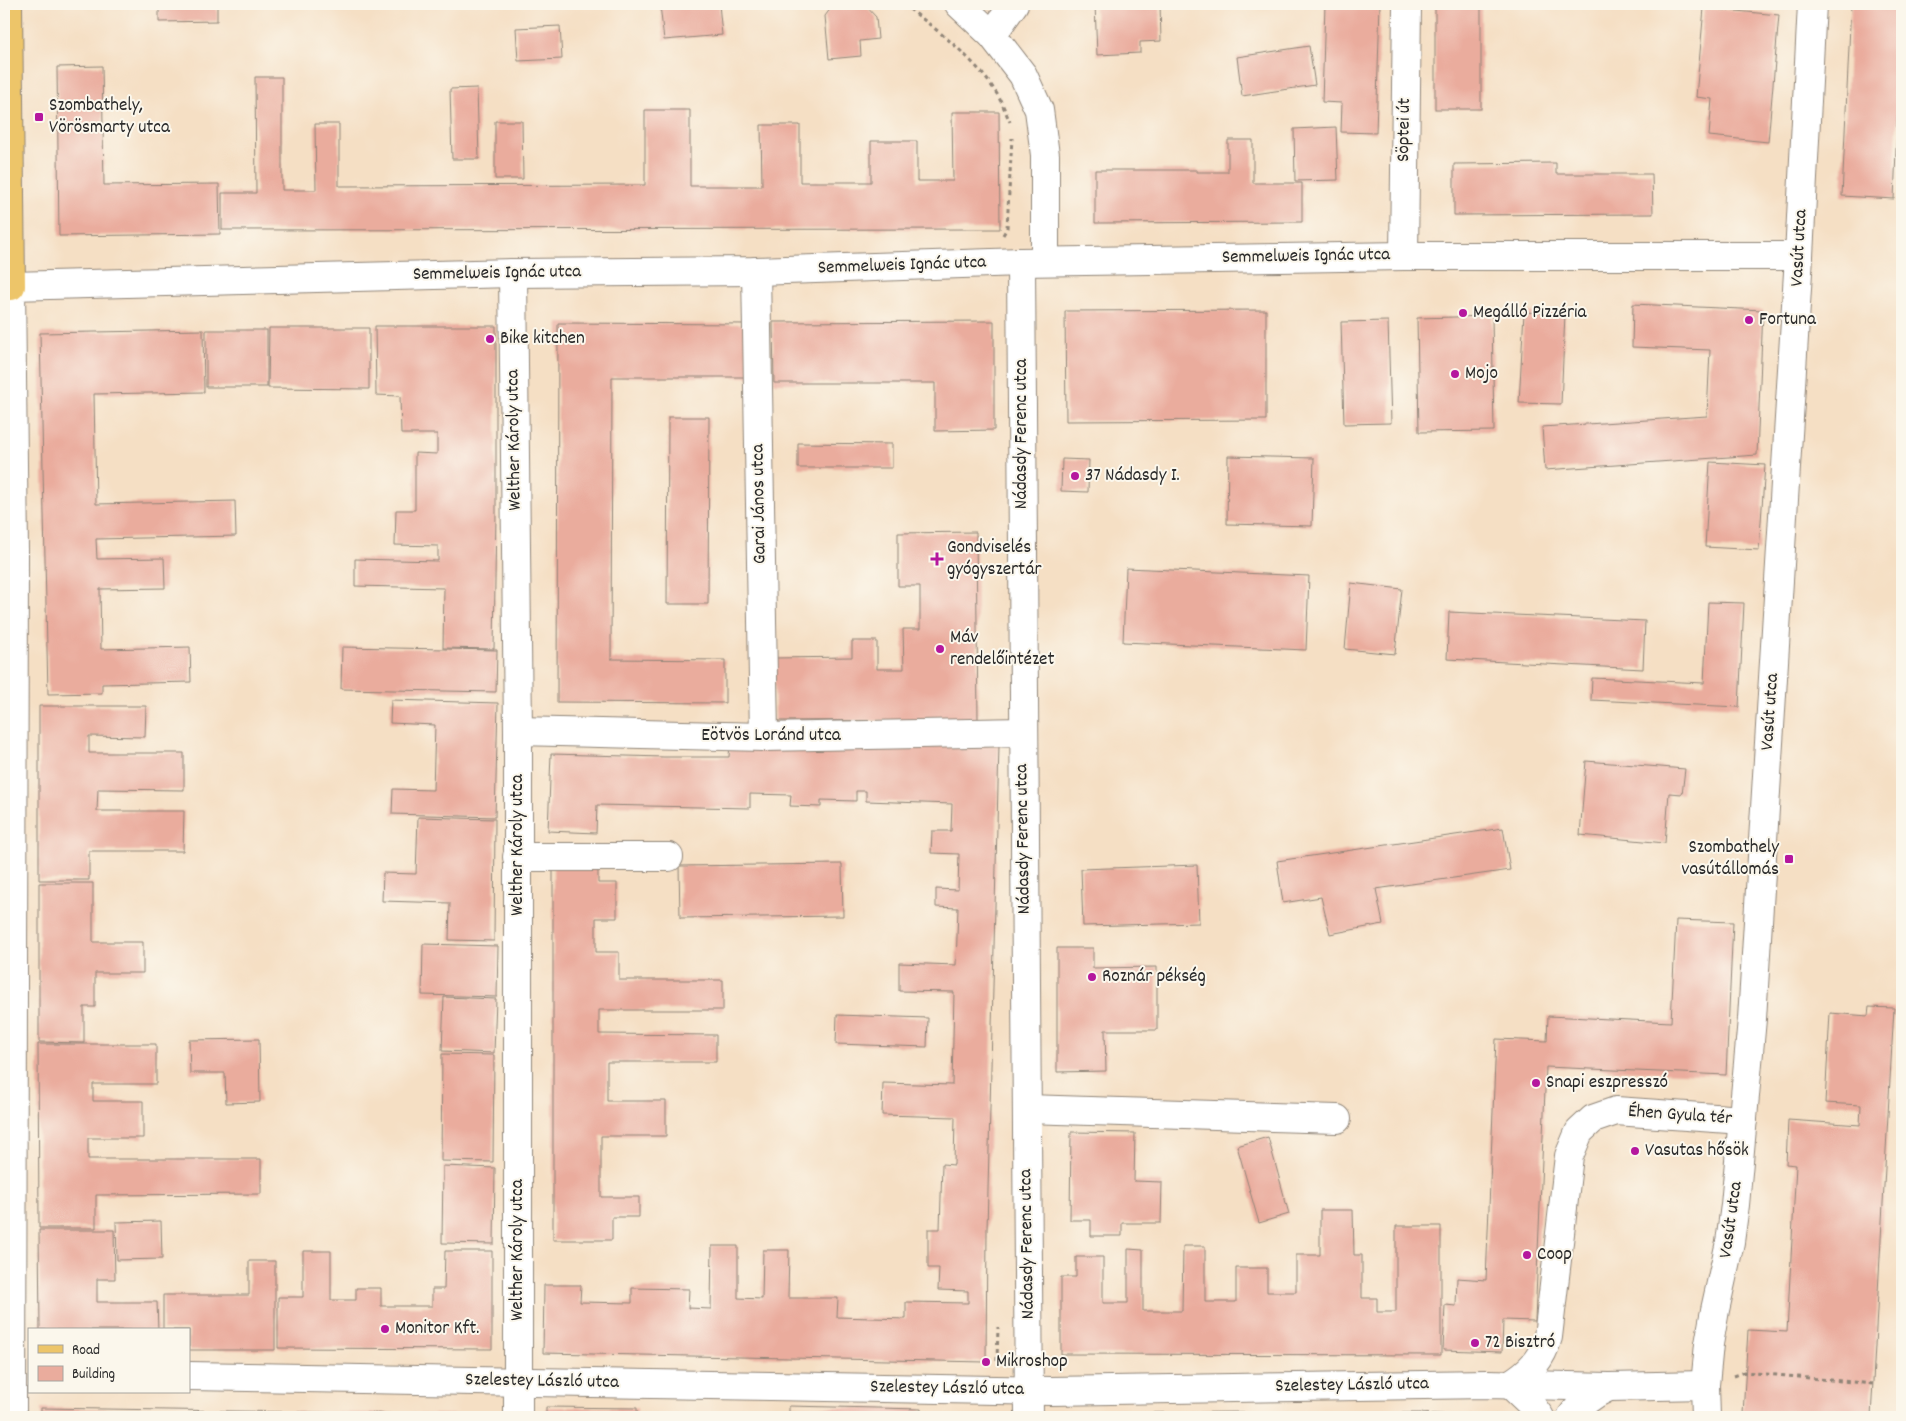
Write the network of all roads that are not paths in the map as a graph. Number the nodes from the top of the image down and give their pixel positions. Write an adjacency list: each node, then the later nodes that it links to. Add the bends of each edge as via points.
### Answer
1 (8, 4): 12 (main road)
2 (959, 4): 6 (street, Nádasdy Ferenc utca)
3 (1014, 4): 6 (street)
4 (1407, 4): 7 (street, Söptei út)
5 (1812, 4): 8 (street, Vasút utca)
6 (992, 35): 9 (street, Nádasdy Ferenc utca, via 1022,75 1039,110 1045,155)
7 (1404, 256): 8 (street, Semmelweis Ignác utca); 9 (street, Semmelweis Ignác utca)
8 (1799, 256): 20 (street, Vasút utca)
9 (1033, 262): 10 (street, Semmelweis Ignác utca); 14 (street, Nádasdy Ferenc utca)
10 (756, 271): 11 (street, Semmelweis Ignác utca); 15 (street, Garai János utca)
11 (512, 273): 12 (street, Semmelweis Ignác utca); 13 (street, Welther Károly utca)
12 (7, 286): 21 (street, via 14,552)
13 (518, 731): 15 (street, Eötvös Loránd utca); 16 (street, Welther Károly utca)
14 (1023, 732): 15 (street, Eötvös Loránd utca); 18 (street, Nádasdy Ferenc utca)
15 (764, 737)
16 (518, 857): 17 (street); 23 (street, Welther Károly utca)
17 (669, 857)
18 (1027, 1109): 19 (street); 27 (street, Nádasdy Ferenc utca)
19 (1337, 1119)
20 (1743, 1120): 24 (street, Éhen Gyula tér, via 1616,1111 1593,1119 1579,1132 1569,1156 1545,1351 1526,1375); 25 (street, Vasút utca, via 1730,1242 1715,1310)
21 (15, 1373): 28 (street)
22 (190, 1376): 23 (street, Szelestey László utca)
23 (518, 1381): 27 (street, Szelestey László utca); 29 (street, Welther Károly utca)
24 (1510, 1384): 26 (street, Szelestey László utca); 27 (street, Szelestey László utca); 31 (street)
25 (1705, 1385): 26 (street, Szelestey László utca); 33 (street, Vasút utca)
26 (1609, 1387): 32 (street, via 1583,1402)
27 (1030, 1390): 30 (street, Nádasdy Ferenc utca)
28 (12, 1417)
29 (518, 1417)
30 (1030, 1417)
31 (1540, 1417)
32 (1571, 1417)
33 (1706, 1417)

